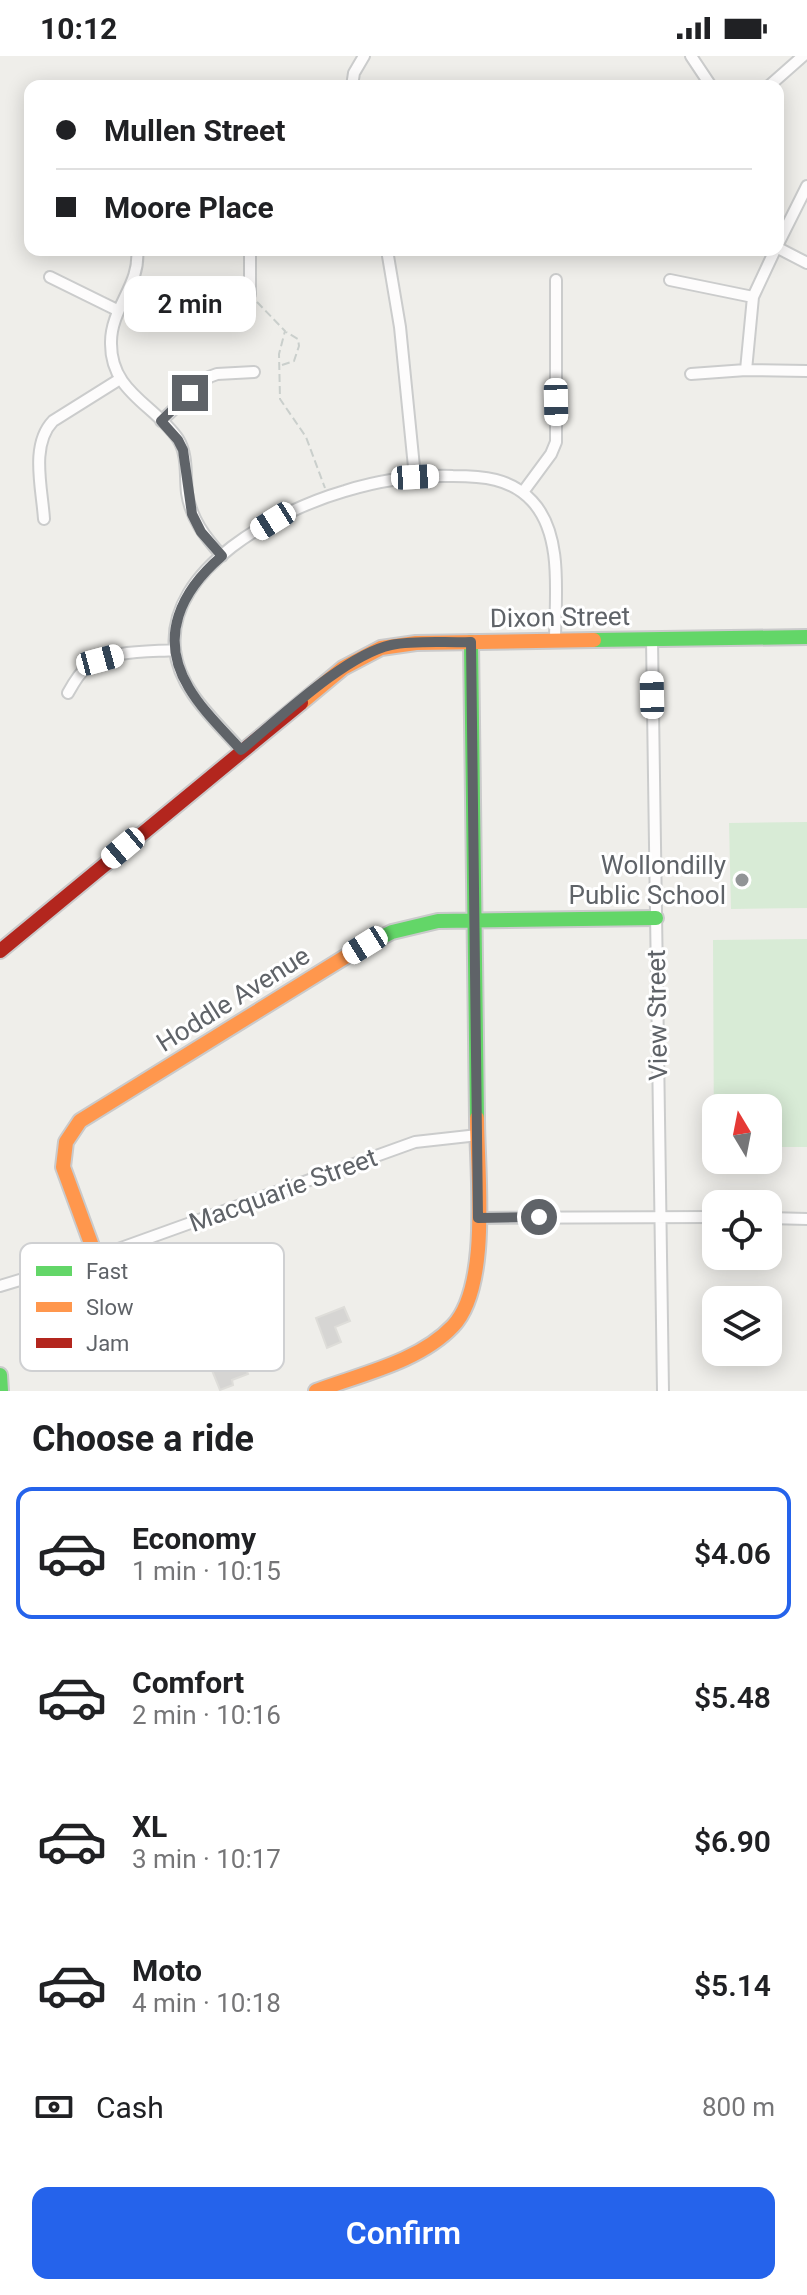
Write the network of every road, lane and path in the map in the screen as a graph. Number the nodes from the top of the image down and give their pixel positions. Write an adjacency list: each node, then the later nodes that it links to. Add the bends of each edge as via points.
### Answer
1 (364, 56): 4 (street)
2 (691, 56): 5 (street)
3 (803, 56): 6 (street)
4 (353, 80)
5 (707, 80)
6 (776, 80)
7 (807, 186): 8 (street)
8 (784, 233)
9 (784, 251): 14 (street)
10 (137, 256): 20 (street, via 134,279)
11 (250, 256): 18 (street)
12 (388, 256): 29 (street)
13 (773, 256): 19 (street)
14 (807, 263)
15 (50, 277): 20 (street)
16 (556, 280): 30 (street, via 556,442)
17 (670, 280): 19 (street)
18 (250, 294): 21 (path)
19 (753, 297): 23 (street)
20 (117, 310): 27 (street, via 111,359)
21 (285, 331): 22 (path); 22 (path, via 298,339 299,346 294,361)
22 (280, 366): 31 (path, via 280,399 306,437)
23 (746, 370): 24 (street); 26 (street)
24 (807, 371)
25 (254, 372): 28 (street, via 209,377)
26 (691, 374)
27 (120, 379): 28 (street); 32 (street, via 45,429 40,447)
28 (161, 421): 33 (street, via 183,450 192,514)
29 (415, 477): 30 (street, via 488,478); 31 (street)
30 (523, 492): 36 (street, via 543,517 554,557)
31 (328, 497): 33 (street, via 273,521)
32 (44, 519)
33 (222, 556): 38 (street, via 186,595)
34 (807, 637): 35 (street, Dixon Street)
35 (652, 640): 36 (street, Dixon Street); 41 (street, View Street)
36 (555, 641): 37 (street, Dixon Street)
37 (471, 642): 40 (street, Dixon Street, via 404,644 367,653); 42 (street)
38 (175, 650): 39 (street, via 100,660 86,667); 40 (street, via 191,691)
39 (68, 693)
40 (241, 750): 43 (street, Dixon Street)
41 (656, 918): 42 (street, Hoddle Avenue); 45 (street, View Street)
42 (475, 920): 44 (street); 50 (street, Hoddle Avenue, via 424,923 385,933 80,1121 68,1135 63,1167)
43 (0, 949)
44 (478, 1135): 47 (street); 51 (street, Macquarie Street, via 415,1142)
45 (661, 1216): 46 (street); 47 (street); 57 (street, View Street)
46 (702, 1217)
47 (478, 1218): 56 (street, via 478,1269 463,1316 425,1347)
48 (782, 1218): 49 (street)
49 (807, 1219)
50 (91, 1243)
51 (135, 1243)
52 (20, 1280): 53 (street, Macquarie Street)
53 (0, 1286)
54 (0, 1376): 55 (street)
55 (1, 1391)
56 (316, 1391)
57 (663, 1391)

